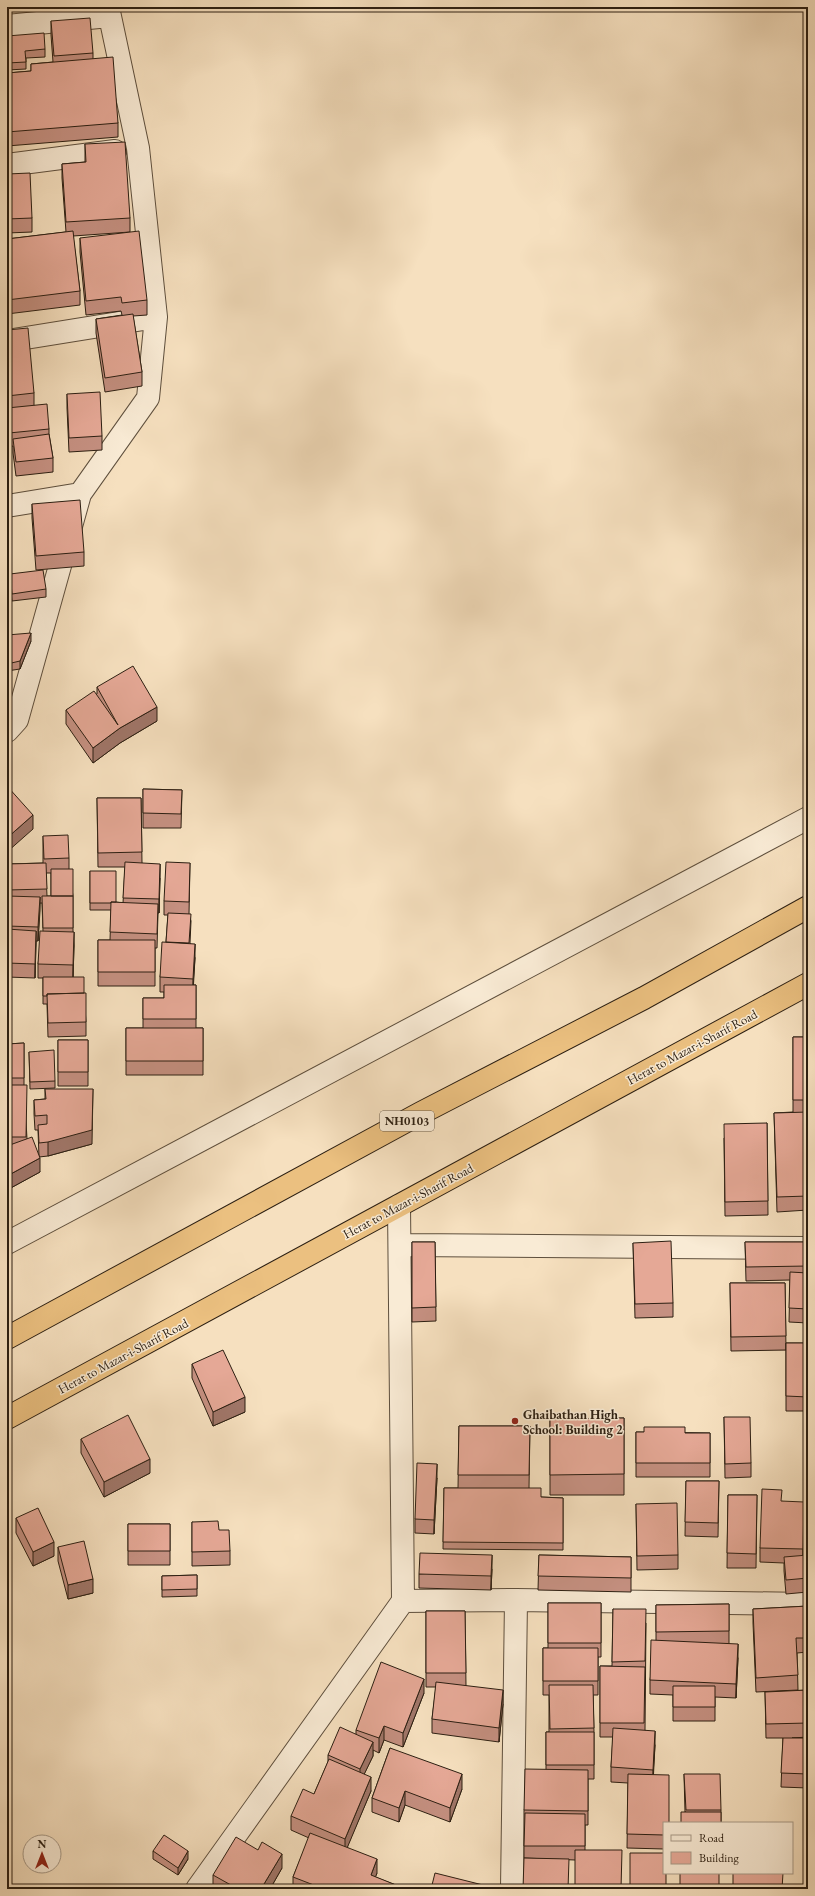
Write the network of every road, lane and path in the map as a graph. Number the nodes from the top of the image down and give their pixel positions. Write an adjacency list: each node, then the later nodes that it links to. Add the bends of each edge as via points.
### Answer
1 (109, 12): 2 (street); 3 (street)
2 (7, 26)
3 (138, 148): 4 (street); 5 (street)
4 (7, 165)
5 (156, 317): 6 (street); 7 (street, via 148,398)
6 (7, 341)
7 (80, 494): 8 (street); 9 (street, via 17,720)
8 (7, 506)
9 (7, 731)
10 (808, 818): 14 (street)
11 (808, 907): 17 (highway, NH0103, via 644,998 421,1113)
12 (802, 991): 13 (highway, Herat to Mazar-i-Sharif Road)
13 (399, 1206): 15 (street); 18 (highway, Herat to Mazar-i-Sharif Road)
14 (7, 1243)
15 (401, 1245): 16 (street); 20 (street)
16 (808, 1248)
17 (7, 1338)
18 (7, 1418)
19 (516, 1600): 20 (street); 21 (street); 23 (street)
20 (403, 1601): 22 (street)
21 (808, 1604)
22 (197, 1889)
23 (512, 1889)

